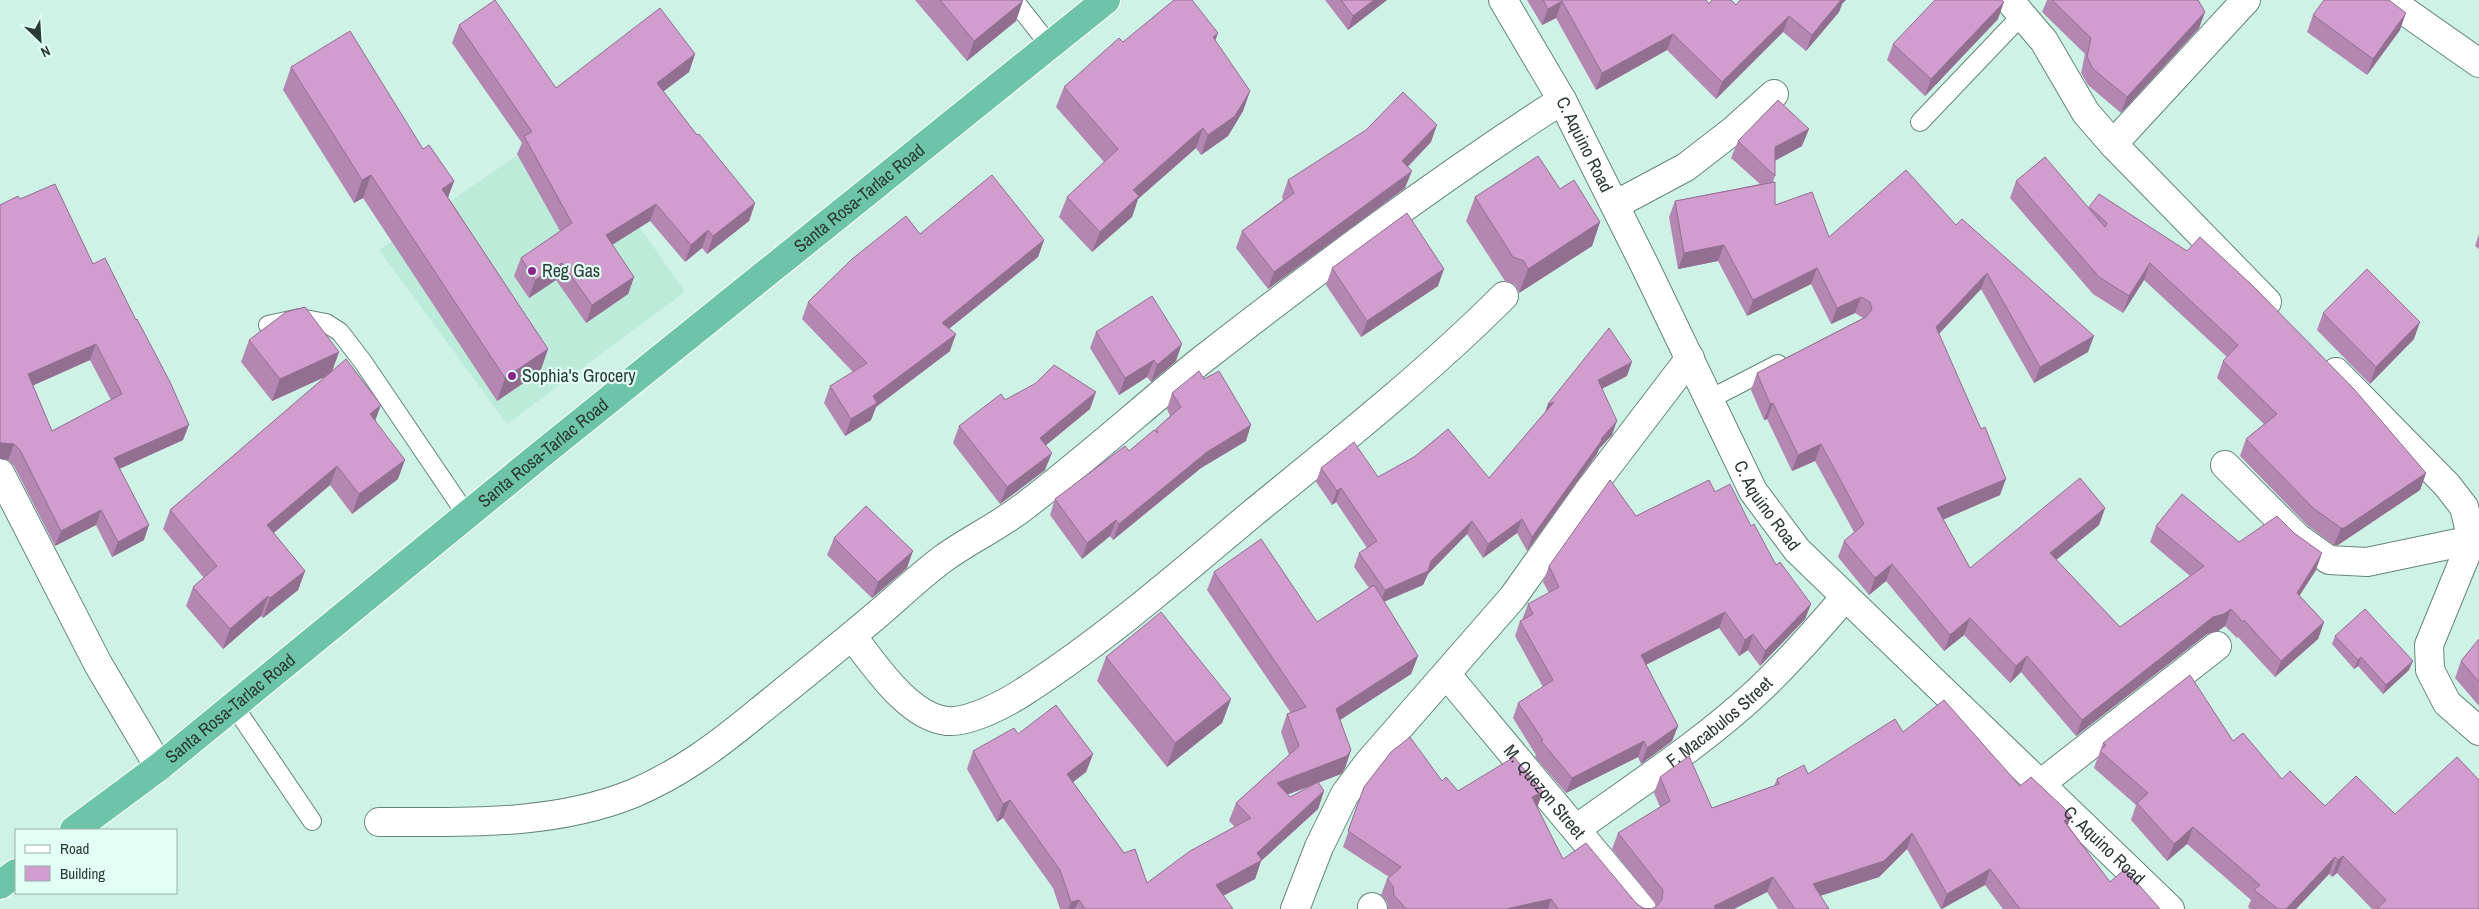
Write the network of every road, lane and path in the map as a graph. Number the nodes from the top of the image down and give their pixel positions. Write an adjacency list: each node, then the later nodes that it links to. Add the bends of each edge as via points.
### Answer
1 (1014, 0): 7 (lane)
2 (1106, 0): 7 (highway, Santa Rosa-Tarlac Road)
3 (1503, 0): 10 (street, C. Aquino Road)
4 (2246, 0): 12 (street)
5 (2389, 0): 8 (street)
6 (2016, 7): 11 (lane); 12 (street, via 2044,41 2086,112)
7 (1050, 46): 23 (highway, Santa Rosa-Tarlac Road, via 554,444)
8 (2479, 62)
9 (1774, 94): 13 (street, via 1686,167)
10 (1562, 100): 13 (street, C. Aquino Road); 26 (street, via 1486,149 1380,225 1196,365 1019,510 944,558)
11 (1920, 122)
12 (2113, 144): 15 (street)
13 (1615, 205): 19 (street, C. Aquino Road)
14 (1504, 296): 26 (street, via 1452,349 1222,539 1088,648 1027,690 968,718 946,721 936,718 922,712 902,695)
15 (2287, 322)
16 (268, 325): 23 (lane, via 300,318 326,323 340,332)
17 (1795, 355): 20 (lane)
18 (2321, 357): 24 (street, via 2447,485 2464,507)
19 (1690, 358): 20 (street, C. Aquino Road); 28 (street, via 1512,597)
20 (1710, 399): 25 (street, C. Aquino Road, via 1753,491 1771,518 1797,550)
21 (2225, 465): 24 (street, via 2298,537 2329,560 2367,562)
22 (0, 473): 31 (street, via 98,664)
23 (468, 517): 29 (highway, Santa Rosa-Tarlac Road)
24 (2472, 540): 30 (street, via 2430,645 2430,670 2447,703)
25 (1845, 597): 32 (street, C. Aquino Road); 36 (street, F. Macabulos Street, via 1798,652 1756,693 1696,742)
26 (852, 636): 34 (street, via 695,761 634,793 605,804 547,817)
27 (2217, 646): 32 (street)
28 (1447, 675): 36 (street, M. Quezon Street); 39 (street, via 1369,762 1345,794 1319,847)
29 (234, 706): 31 (highway, Santa Rosa-Tarlac Road); 33 (lane)
30 (2479, 731)
31 (159, 767): 35 (highway, Santa Rosa-Tarlac Road)
32 (2039, 784): 41 (street, C. Aquino Road)
33 (312, 820)
34 (379, 822)
35 (75, 829)
36 (1576, 830): 40 (street, M. Quezon Street)
37 (15, 874): 38 (highway)
38 (0, 885)
39 (1295, 909)
40 (1642, 909)
41 (2170, 909)

